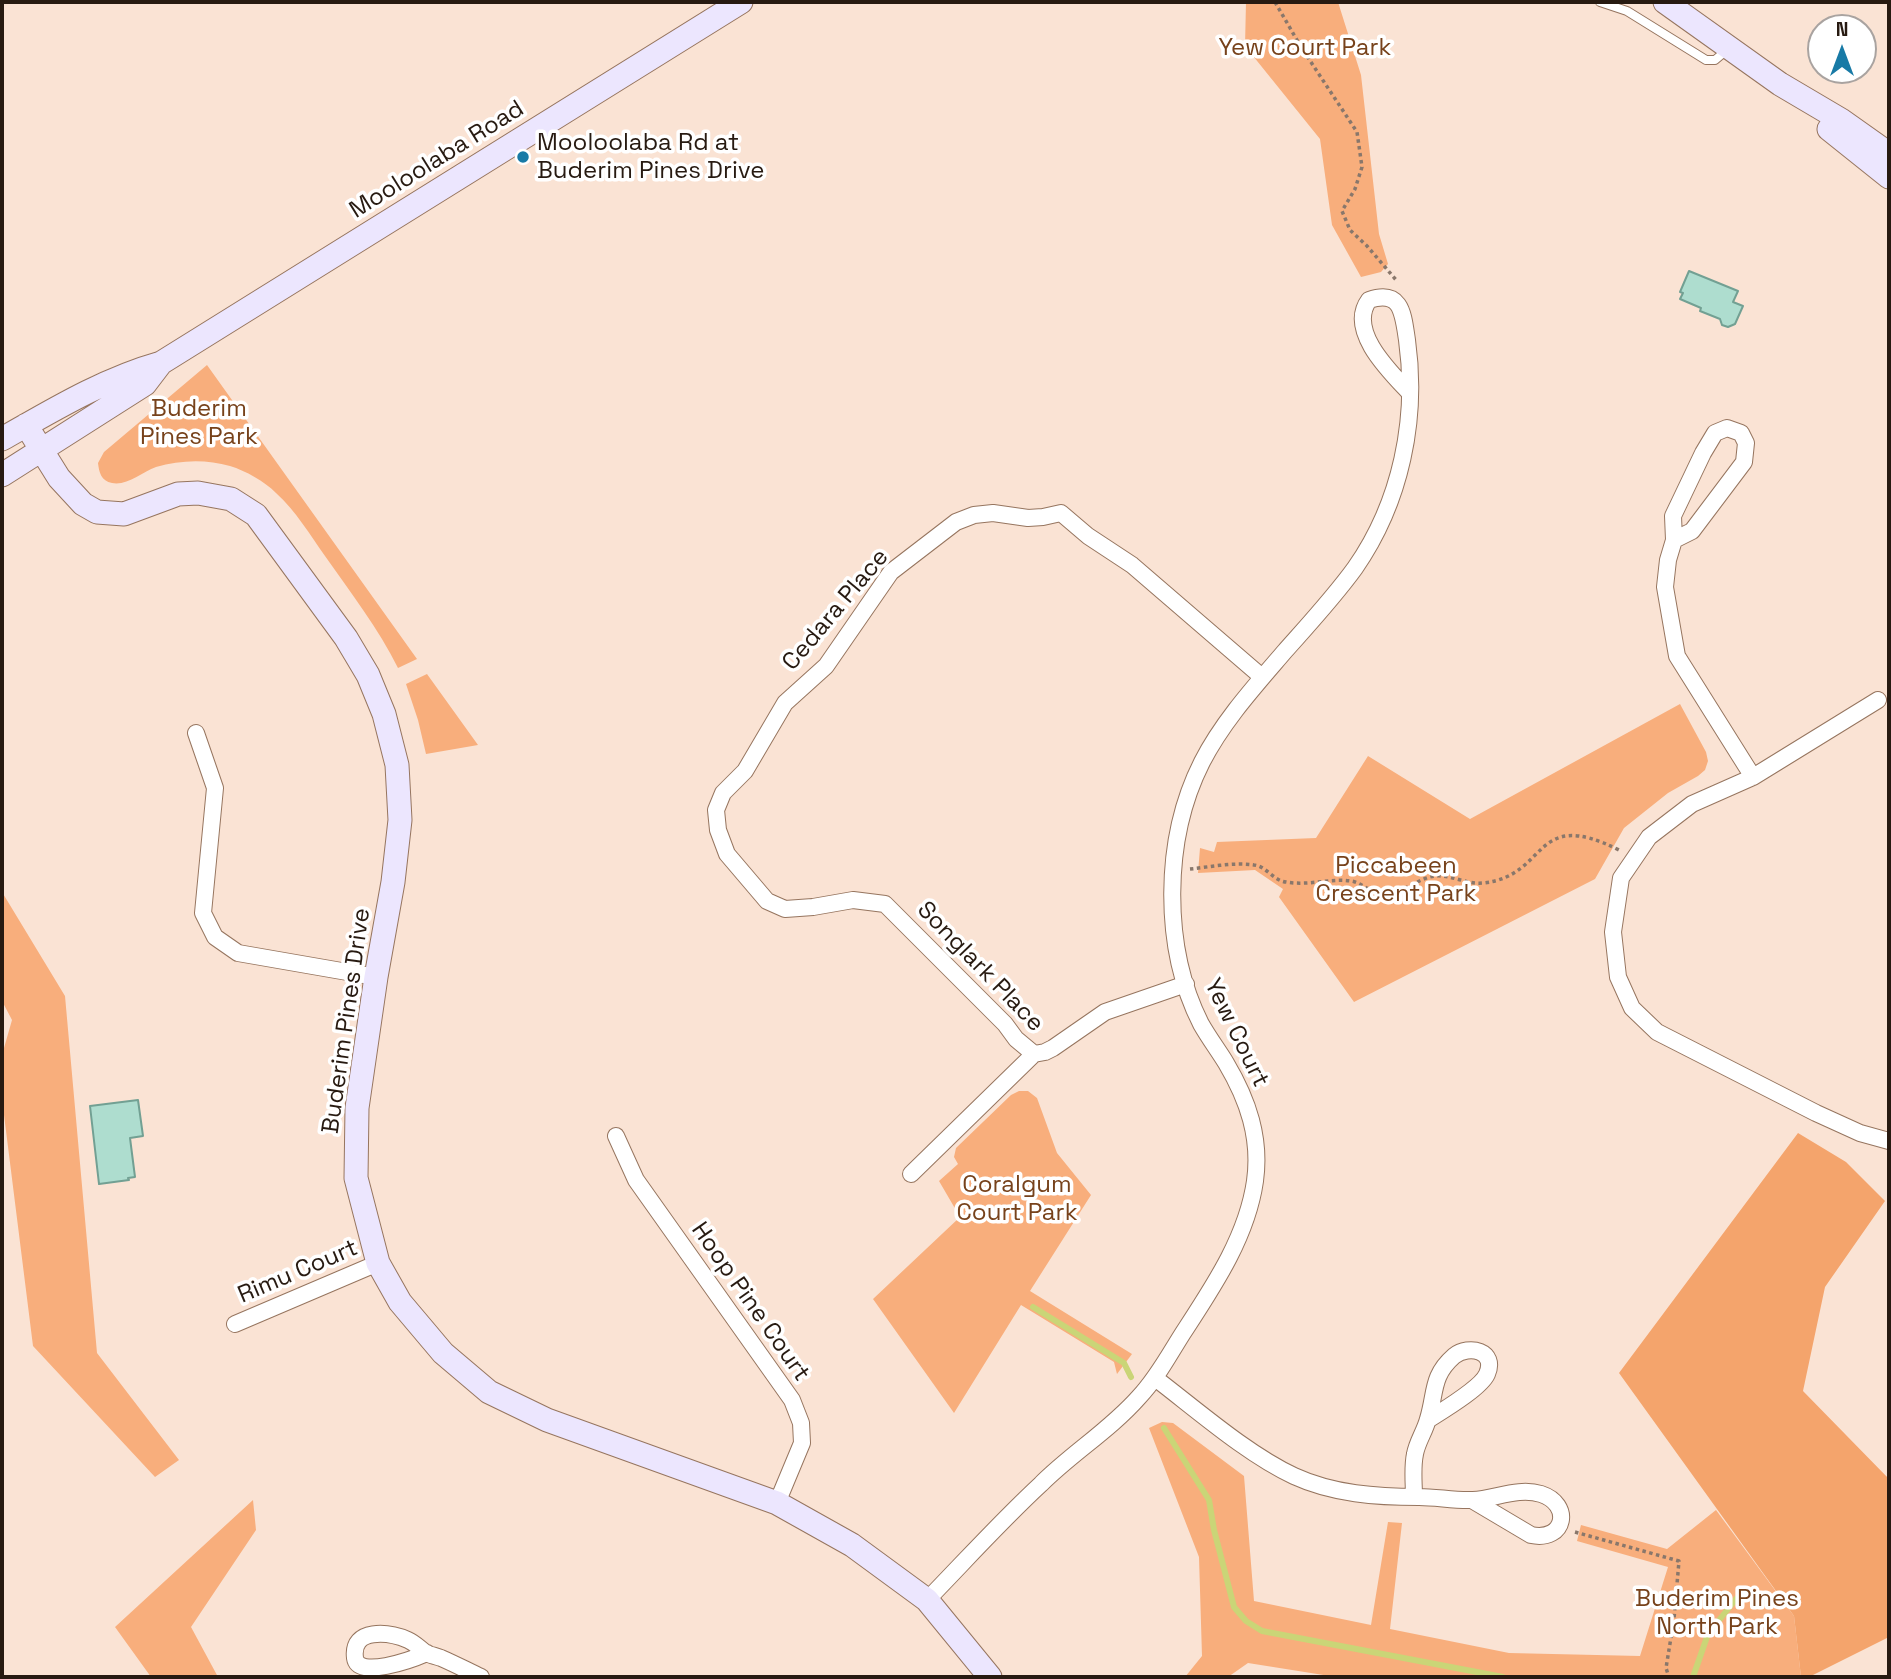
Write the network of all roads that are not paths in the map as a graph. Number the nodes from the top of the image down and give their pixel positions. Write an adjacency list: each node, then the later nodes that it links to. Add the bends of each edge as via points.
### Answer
1 (741, 2): 8 (street, Mooloolaba Road)
2 (1600, 2): 4 (lane, via 1626,11 1706,60 1714,60)
3 (1665, 2): 4 (street)
4 (1730, 47): 5 (street)
5 (1780, 84): 6 (street); 7 (street)
6 (1889, 154)
7 (1889, 177)
8 (160, 363): 10 (street, Mooloolaba Road, via 125,373); 12 (street, Mooloolaba Road, via 145,384)
9 (1409, 392): 9 (street, Yew Court, via 1369,344 1363,314 1369,300 1391,297 1400,307 1409,351); 15 (street, Yew Court, via 1402,464 1376,534 1343,583)
10 (26, 425): 11 (street, Mooloolaba Road); 12 (street, Buderim Pines Drive)
11 (2, 439)
12 (41, 450): 13 (street, Mooloolaba Road); 20 (street, Buderim Pines Drive, via 73,494 97,512 124,514 177,494 231,499 256,515 346,638 384,713 397,765 400,820)
13 (2, 475)
14 (1674, 540): 14 (street, via 1673,516 1714,433 1727,428 1741,433 1746,443 1744,462 1692,531); 18 (street, via 1665,587 1677,656)
15 (1262, 677): 19 (street, Cedara Place, via 1132,565 1061,513 1028,518 993,513 956,522 891,572 826,666 785,703 746,771 723,793 716,810 727,854 767,901 785,909); 21 (street, Yew Court, via 1202,762 1180,830 1173,867 1173,922)
16 (1878, 700): 18 (street)
17 (196, 733): 20 (street, via 215,788 203,913 215,937 238,953)
18 (1753, 777): 24 (street, via 1692,804 1649,838 1620,878 1613,932 1618,977 1632,1008 1657,1031 1816,1113)
19 (813, 907): 22 (street, Songlark Place, via 853,900 885,904)
20 (376, 977): 26 (street, Buderim Pines Drive, via 357,1108 356,1178)
21 (1186, 984): 22 (street, Songlark Place, via 1105,1012 1054,1048); 28 (street, Yew Court, via 1201,1023 1247,1105 1256,1143 1255,1182 1238,1240)
22 (1034, 1054): 25 (street)
23 (616, 1136): 32 (street, Hoop Pine Court, via 636,1180 792,1400 801,1423 802,1443)
24 (1889, 1141)
25 (911, 1174)
26 (378, 1263): 27 (street, Rimu Court); 32 (street, Buderim Pines Drive, via 400,1302 443,1353 489,1392 547,1420)
27 (235, 1324)
28 (1155, 1378): 30 (street, via 1293,1476 1360,1494); 33 (street, Yew Court, via 1100,1434 1043,1481)
29 (1428, 1420): 29 (street, via 1438,1374 1466,1349 1483,1353 1489,1362 1484,1379); 30 (street, via 1415,1454)
30 (1414, 1497): 31 (street)
31 (1472, 1500): 31 (street, via 1520,1492 1540,1494 1554,1501 1562,1519 1552,1534 1531,1535)
32 (777, 1503): 33 (street, Buderim Pines Drive, via 852,1545)
33 (927, 1600): 36 (street, Buderim Pines Drive)
34 (427, 1653): 35 (street)
35 (481, 1677)
36 (990, 1677)

